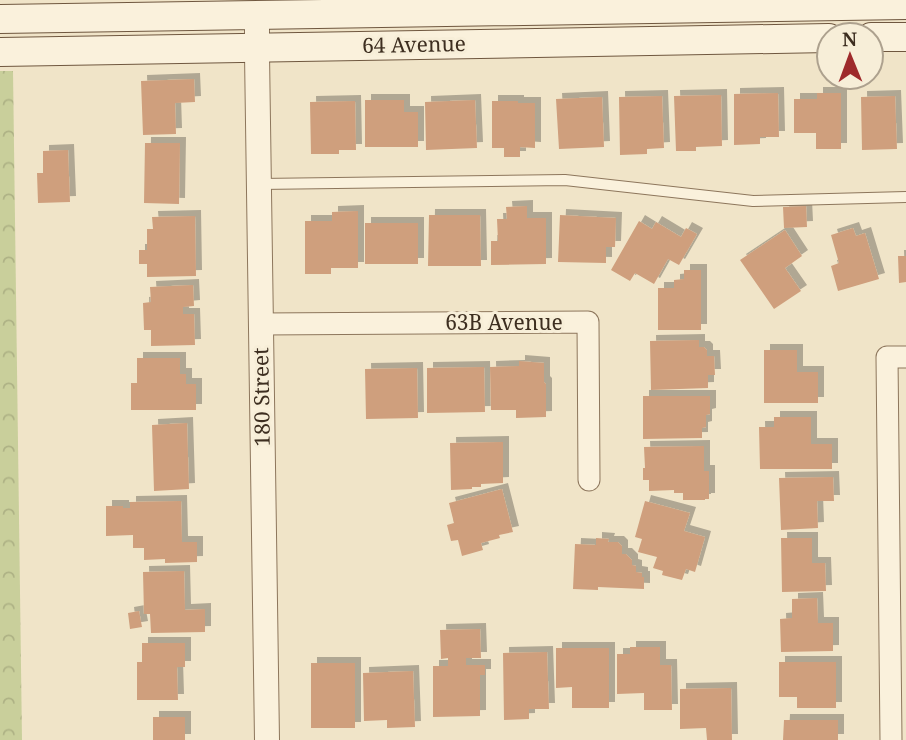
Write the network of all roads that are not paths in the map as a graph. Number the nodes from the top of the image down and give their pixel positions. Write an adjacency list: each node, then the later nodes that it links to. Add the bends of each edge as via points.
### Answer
1 (906, 5): 2 (main road, 64 Avenue)
2 (257, 7): 3 (main road, 64 Avenue); 7 (street, 180 Street)
3 (0, 19)
4 (885, 37): 5 (main road)
5 (906, 37)
6 (815, 38): 7 (main road, 64 Avenue)
7 (257, 51): 8 (main road, 64 Avenue); 9 (street, 180 Street)
8 (9, 55)
9 (259, 184): 10 (lane, via 565,180 753,201); 11 (street, 180 Street)
10 (906, 197)
11 (261, 324): 13 (street, 63B Avenue, via 588,322); 14 (street, 180 Street)
12 (896, 357): 15 (street)
13 (589, 480)
14 (267, 740)
15 (891, 740)

